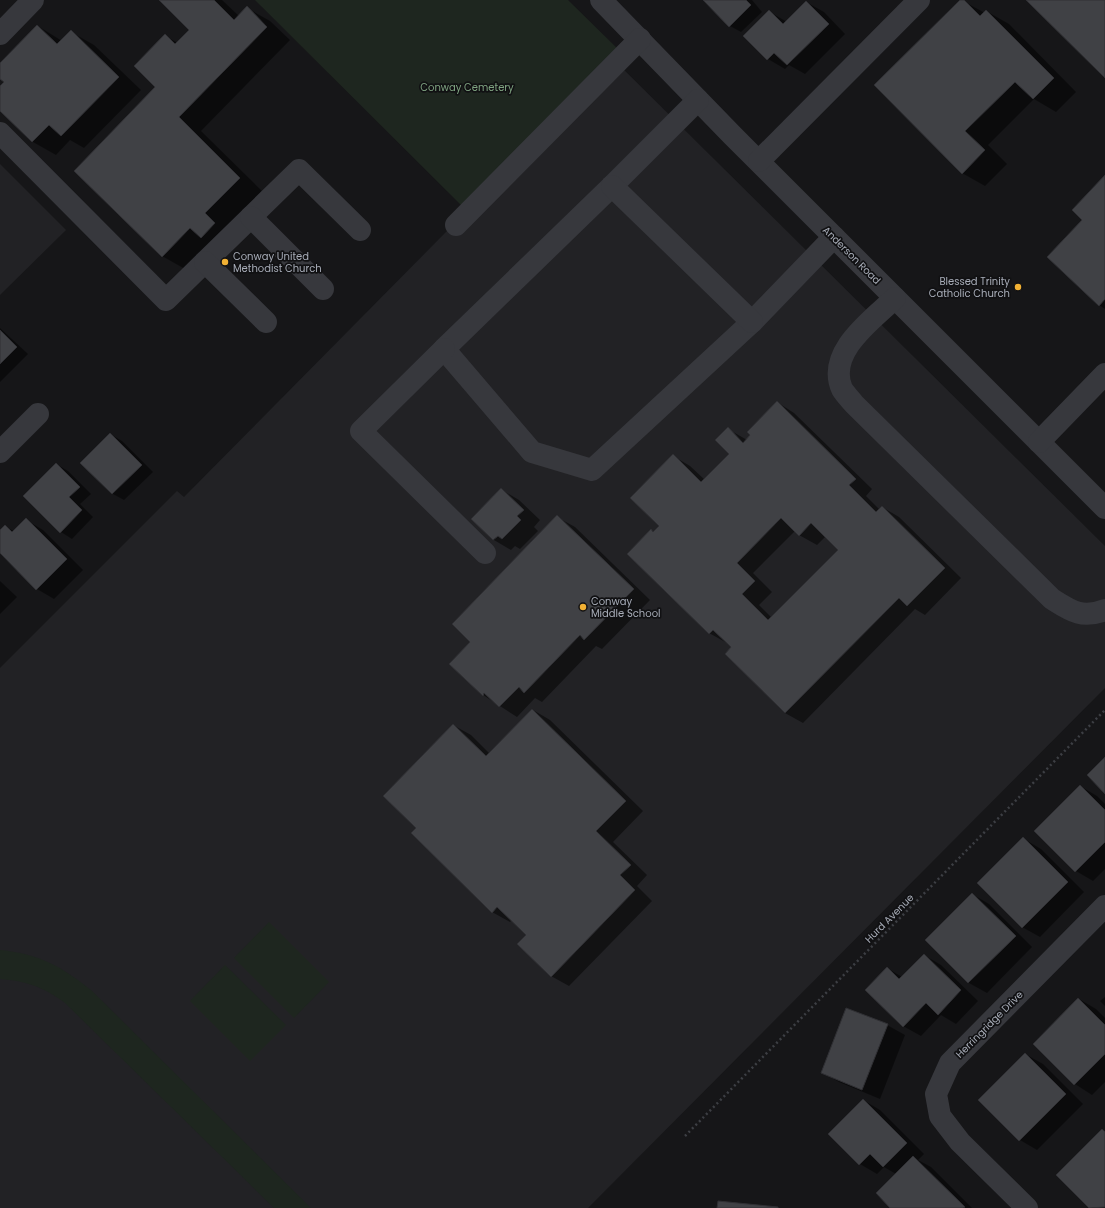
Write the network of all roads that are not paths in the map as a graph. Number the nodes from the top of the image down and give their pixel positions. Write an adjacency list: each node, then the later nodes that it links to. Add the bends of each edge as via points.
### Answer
1 (33, 0): 4 (street)
2 (601, 0): 5 (street, Anderson Road)
3 (919, 0): 8 (street)
4 (0, 34)
5 (640, 39): 6 (street, Anderson Road); 11 (street)
6 (698, 100): 8 (street, Anderson Road); 9 (street)
7 (0, 133): 14 (street, via 166,300)
8 (758, 162): 13 (street, Anderson Road)
9 (612, 186): 18 (street); 19 (street)
10 (251, 217): 12 (street, via 299,170); 14 (street); 15 (street)
11 (456, 225)
12 (360, 230)
13 (834, 237): 16 (street, Anderson Road); 18 (street)
14 (205, 262): 17 (street)
15 (323, 289)
16 (895, 298): 22 (street, Anderson Road); 26 (street, via 852,339 844,351 839,374 842,389 854,404 1052,599 1071,611 1087,614)
17 (266, 322)
18 (752, 322): 19 (street, via 592,470 532,452)
19 (444, 349): 25 (street, via 361,431)
20 (1105, 374): 22 (street)
21 (38, 414): 23 (street)
22 (1039, 442): 24 (street, Anderson Road)
23 (0, 452)
24 (1105, 508)
25 (485, 553)
26 (1105, 610)
27 (1105, 906): 28 (street, Herringridge Drive, via 950,1063 936,1094 940,1116 960,1142)
28 (1027, 1208)

